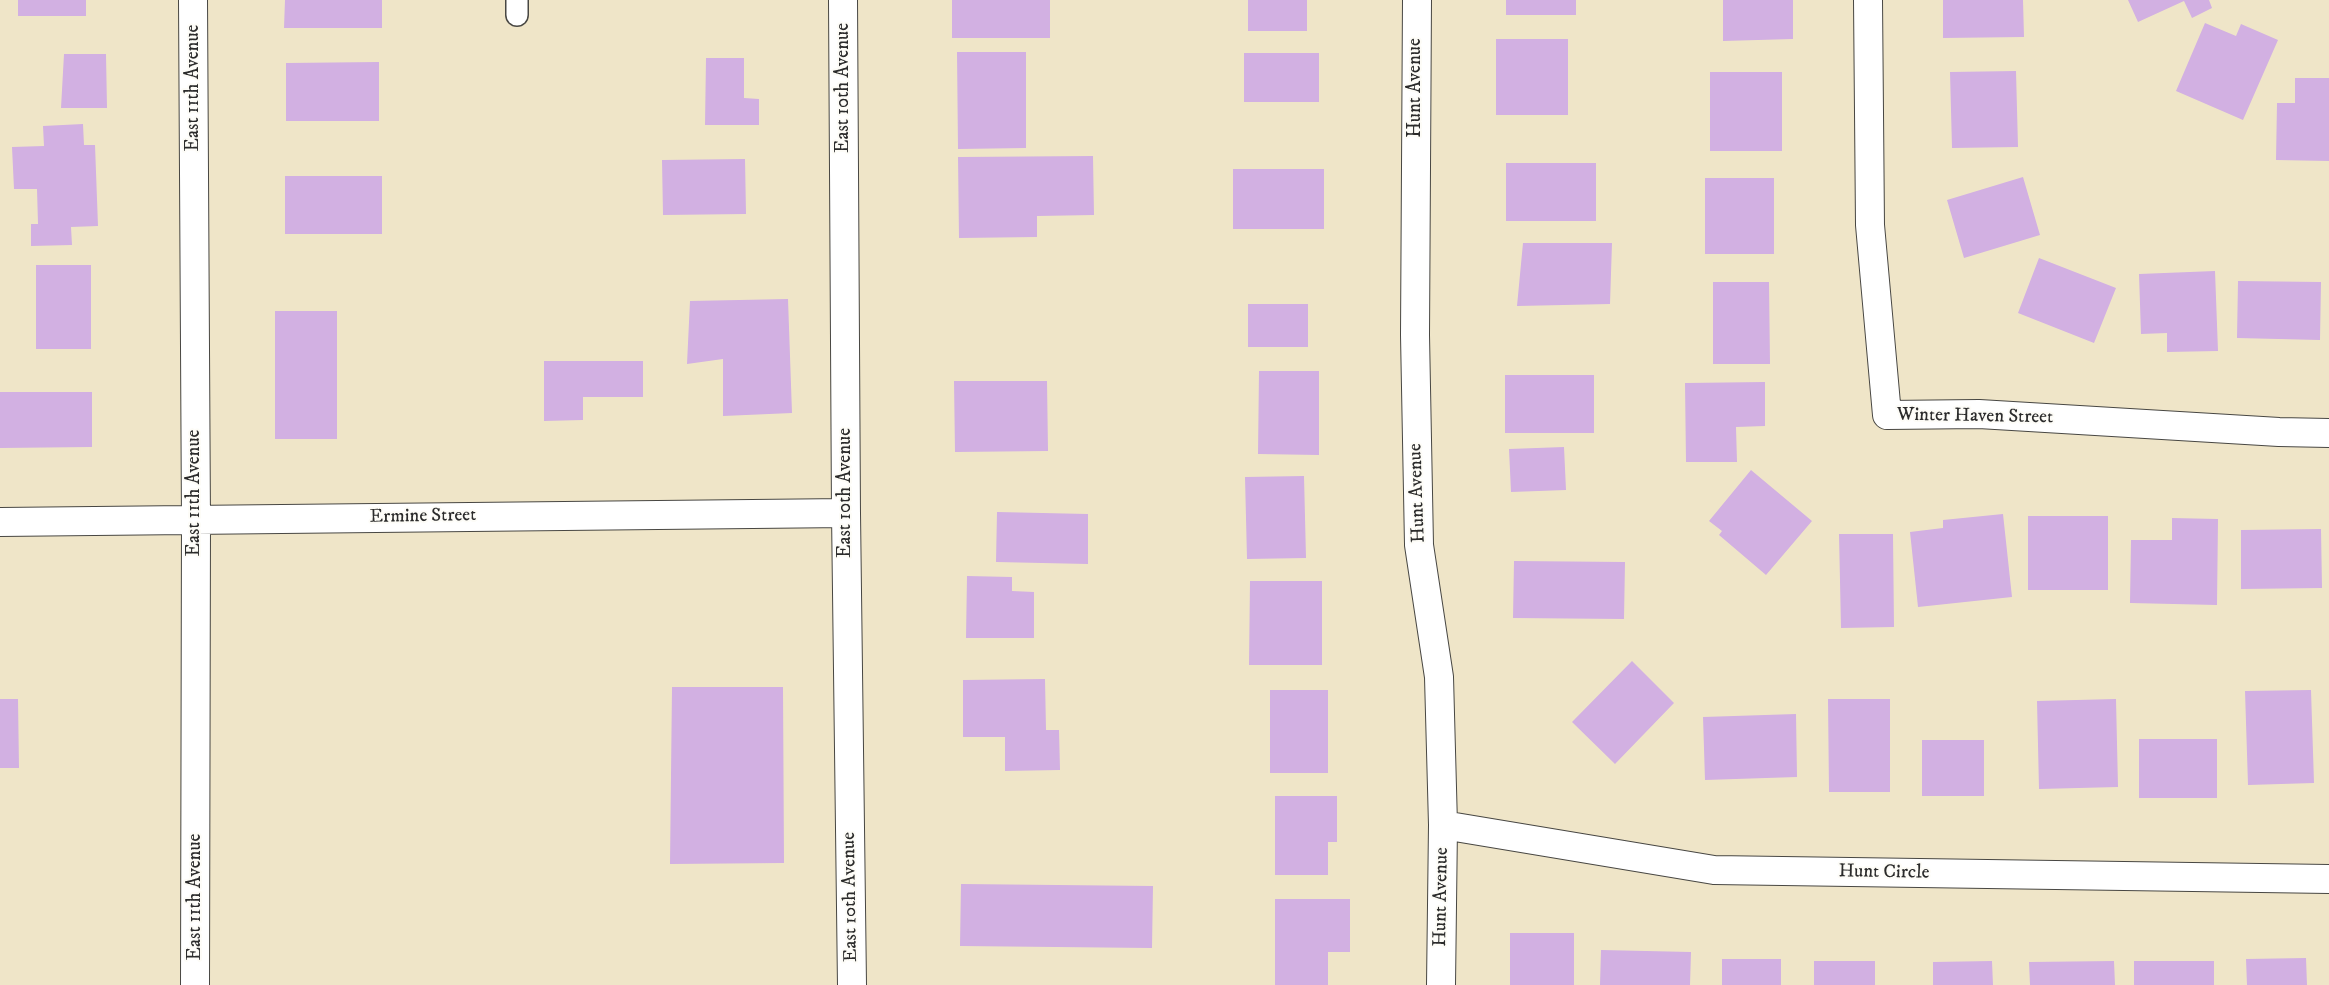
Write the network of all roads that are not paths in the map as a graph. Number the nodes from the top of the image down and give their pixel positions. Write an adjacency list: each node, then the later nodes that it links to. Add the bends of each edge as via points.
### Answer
1 (193, 0): 7 (street, East 11th Avenue)
2 (843, 0): 6 (street, East 10th Avenue)
3 (1416, 0): 9 (street, Hunt Avenue, via 1415,335 1419,545 1439,677)
4 (1868, 0): 5 (street, Winter Haven Street, via 1870,225 1887,415 1980,414)
5 (2329, 433)
6 (846, 513): 7 (street, Ermine Street); 12 (street, East 10th Avenue)
7 (196, 520): 8 (street, Ermine Street); 11 (street, East 11th Avenue)
8 (0, 522)
9 (1443, 825): 10 (street, Hunt Circle, via 1714,870); 13 (street, Hunt Avenue)
10 (2329, 880)
11 (195, 985)
12 (852, 985)
13 (1441, 985)

